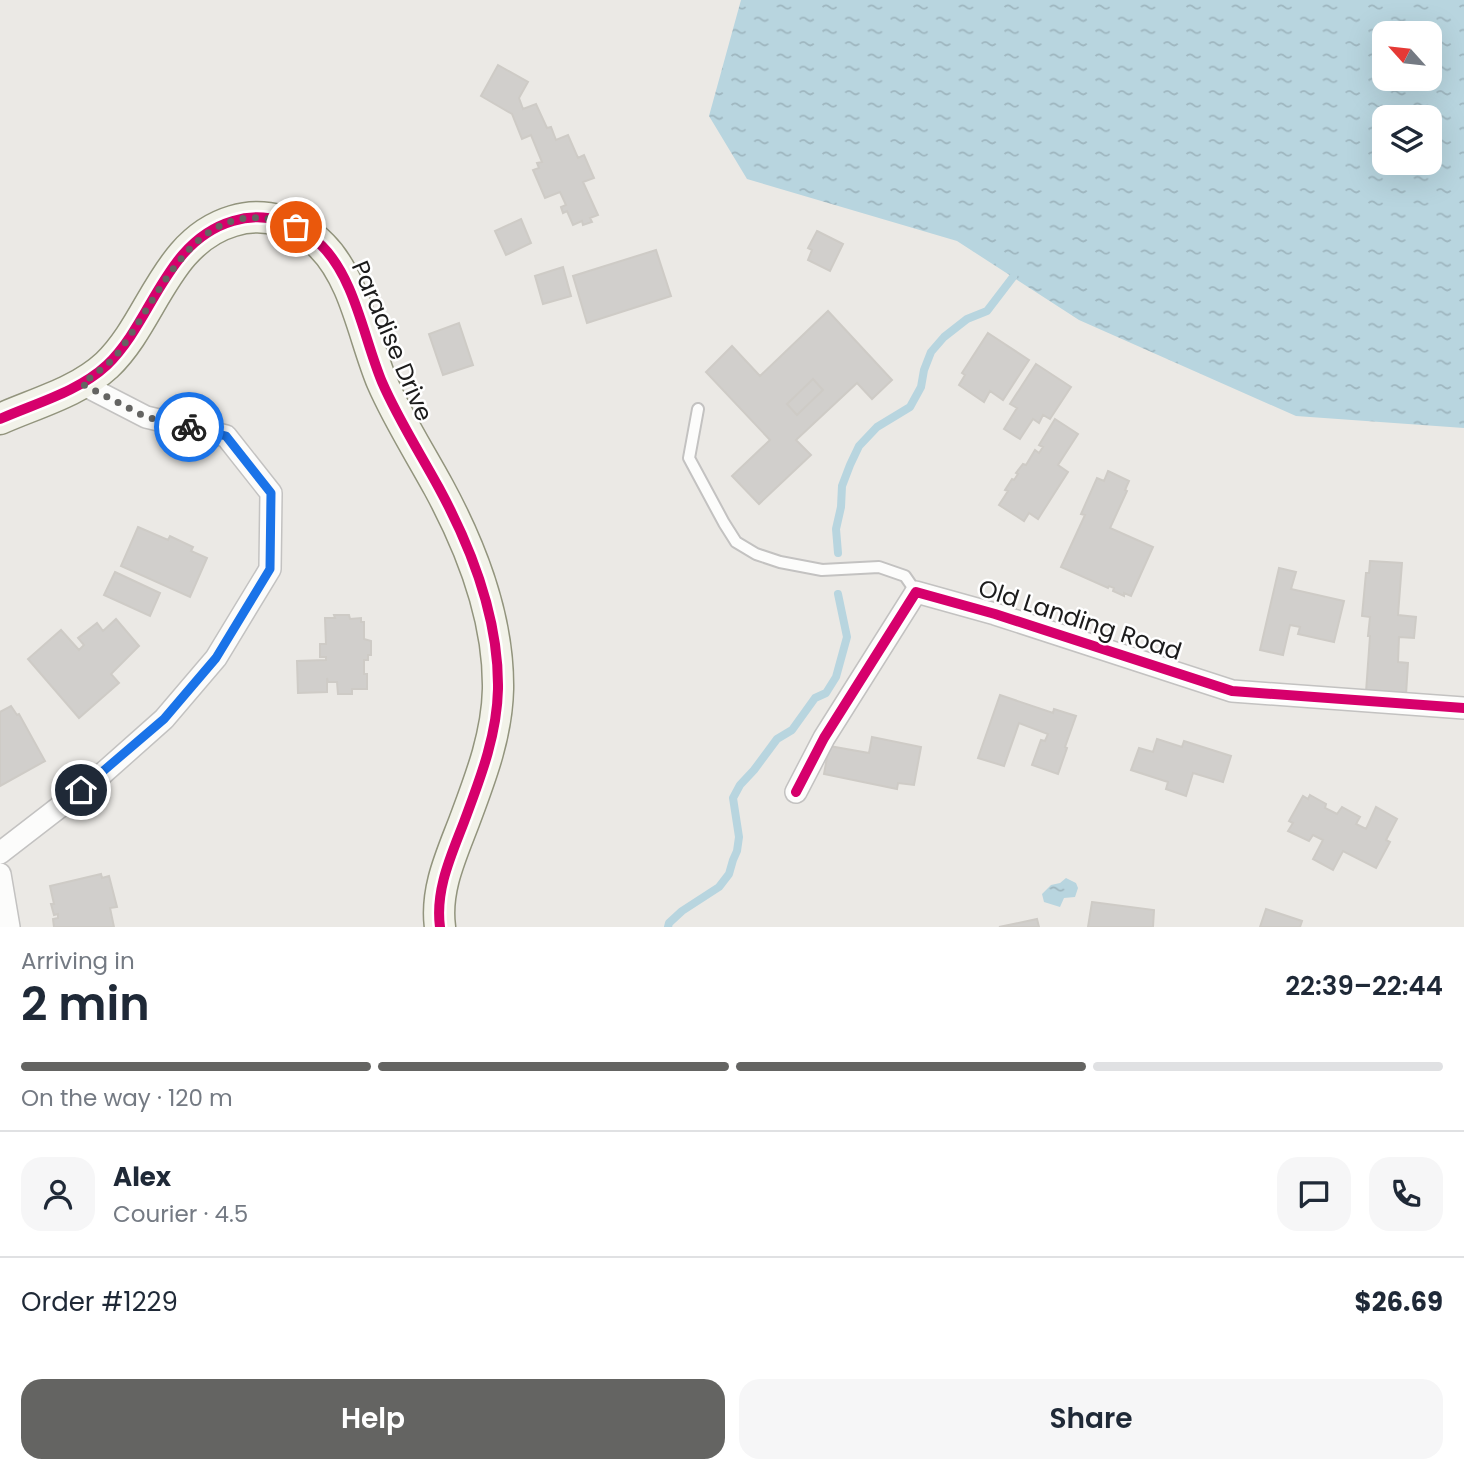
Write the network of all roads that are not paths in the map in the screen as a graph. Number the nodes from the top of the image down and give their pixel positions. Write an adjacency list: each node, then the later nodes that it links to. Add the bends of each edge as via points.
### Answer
1 (82, 384): 3 (street, Paradise Drive); 7 (street, via 146,417 226,436 271,493 270,569 216,658 164,719 101,775); 10 (street, Paradise Drive, via 118,353 179,259 216,228 250,218 280,220 311,236 332,257 387,392 464,538 484,593 496,646 494,732 444,877)
2 (698, 410): 4 (lane, via 689,458 736,542 780,562 822,570 879,567 905,576)
3 (0, 419)
4 (916, 592): 5 (street, Old Landing Road, via 1232,691); 6 (street, via 824,738)
5 (1464, 708)
6 (796, 792)
7 (0, 853)
8 (0, 873): 9 (street)
9 (9, 927)
10 (440, 927)

